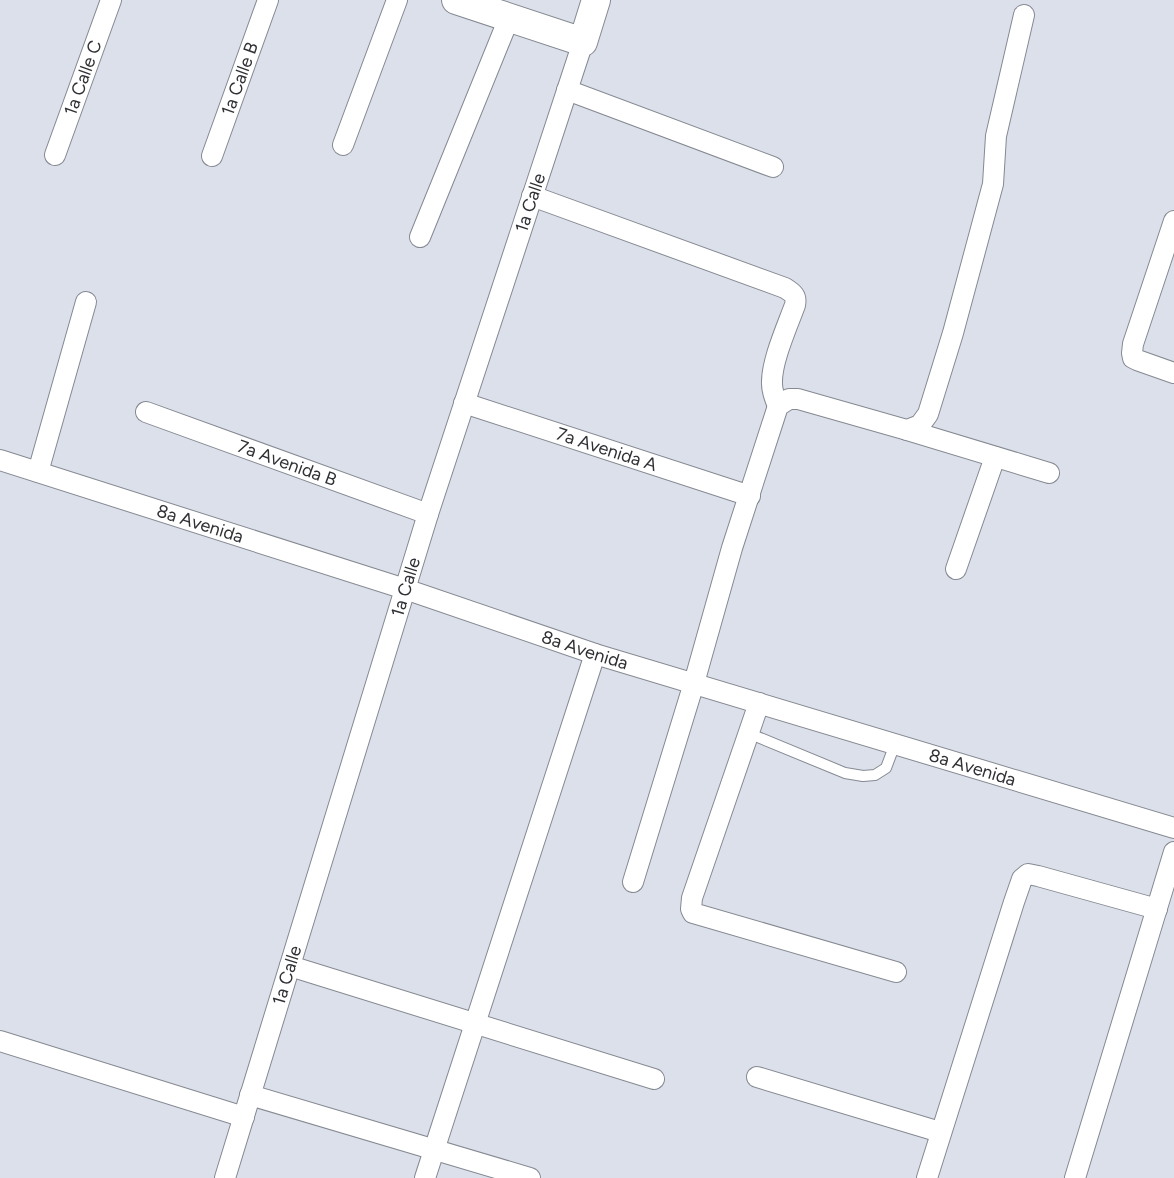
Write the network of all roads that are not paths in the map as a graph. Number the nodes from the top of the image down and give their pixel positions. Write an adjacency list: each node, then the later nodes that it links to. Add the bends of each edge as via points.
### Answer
1 (111, 0): 11 (street, 1a Calle C)
2 (268, 0): 12 (street, 1a Calle B)
3 (397, 0): 10 (street)
4 (456, 0): 7 (street)
5 (596, 0): 8 (street, 1a Calle)
6 (1024, 15): 22 (street, via 996,136 993,184 955,324 928,414 920,425)
7 (509, 18): 8 (street); 16 (street)
8 (583, 42): 9 (street, 1a Calle)
9 (567, 90): 13 (street); 14 (street, 1a Calle)
10 (343, 145)
11 (55, 155)
12 (212, 156)
13 (773, 167)
14 (532, 196): 19 (street, 1a Calle); 20 (street, via 793,293 795,305 773,369 773,392)
15 (1174, 222): 18 (street, via 1132,344 1133,358)
16 (420, 237)
17 (86, 302): 25 (street)
18 (1174, 373)
19 (464, 403): 27 (street, 7a Avenida A); 28 (street, 1a Calle)
20 (778, 406): 22 (street, via 789,399 798,399); 27 (street)
21 (146, 412): 28 (street, 7a Avenida B)
22 (907, 430): 23 (street)
23 (995, 457): 26 (street); 29 (street)
24 (0, 460): 25 (street, 8a Avenida)
25 (38, 472): 30 (street, 8a Avenida)
26 (1049, 473)
27 (750, 496): 32 (street)
28 (428, 514): 30 (street, 1a Calle)
29 (956, 569)
30 (405, 589): 31 (street, 8a Avenida); 40 (street, 1a Calle)
31 (595, 654): 32 (street, 8a Avenida); 42 (street)
32 (694, 684): 33 (street, 8a Avenida); 38 (street)
33 (759, 703): 34 (street); 35 (street, 8a Avenida)
34 (748, 733): 35 (lane, via 845,773 863,776 875,775 886,768); 41 (street, via 692,898 693,913)
35 (895, 744): 36 (street, 8a Avenida)
36 (1174, 828)
37 (1174, 852): 39 (street)
38 (633, 882)
39 (1157, 909): 48 (street, via 1038,876 1028,874 1022,879); 54 (street)
40 (290, 966): 42 (street); 46 (street, 1a Calle)
41 (896, 972)
42 (475, 1024): 45 (street); 49 (street)
43 (0, 1041): 47 (street)
44 (757, 1077): 48 (street)
45 (654, 1079)
46 (250, 1095): 47 (street, 1a Calle); 49 (street)
47 (244, 1117): 50 (street, 1a Calle)
48 (940, 1132): 53 (street)
49 (434, 1150): 51 (street); 52 (street)
50 (225, 1178)
51 (425, 1178)
52 (530, 1178)
53 (927, 1178)
54 (1075, 1178)

